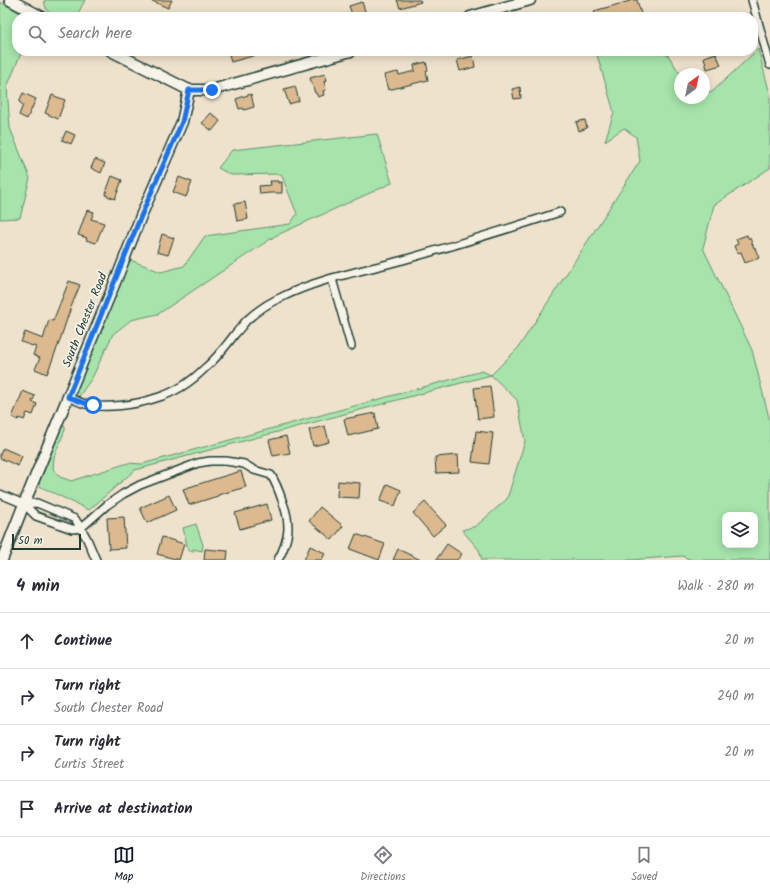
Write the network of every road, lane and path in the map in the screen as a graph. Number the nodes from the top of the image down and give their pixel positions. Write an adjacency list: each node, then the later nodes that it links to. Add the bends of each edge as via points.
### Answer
1 (10, 0): 4 (street)
2 (530, 0): 5 (street)
3 (752, 0): 6 (street)
4 (33, 12)
5 (488, 12)
6 (755, 12)
7 (758, 22): 10 (street)
8 (121, 56): 11 (street)
9 (333, 56): 11 (street, via 212,90)
10 (770, 65)
11 (189, 90): 15 (street, South Chester Road, via 182,122)
12 (560, 212): 13 (street, via 490,235)
13 (332, 279): 14 (street); 15 (street, via 280,297 261,309 246,321 206,368 158,398 114,406 93,405)
14 (351, 346)
15 (68, 397): 17 (street, South Chester Road)
16 (0, 494): 17 (street)
17 (24, 504): 18 (street, via 36,516 72,529); 18 (street, via 37,503 75,519); 19 (street, South Chester Road)
18 (81, 528): 20 (street); 21 (street, via 107,505 140,485 198,463 226,461 244,464 254,470 271,474 287,514 288,525 287,536)
19 (2, 560)
20 (96, 560)
21 (278, 560)

